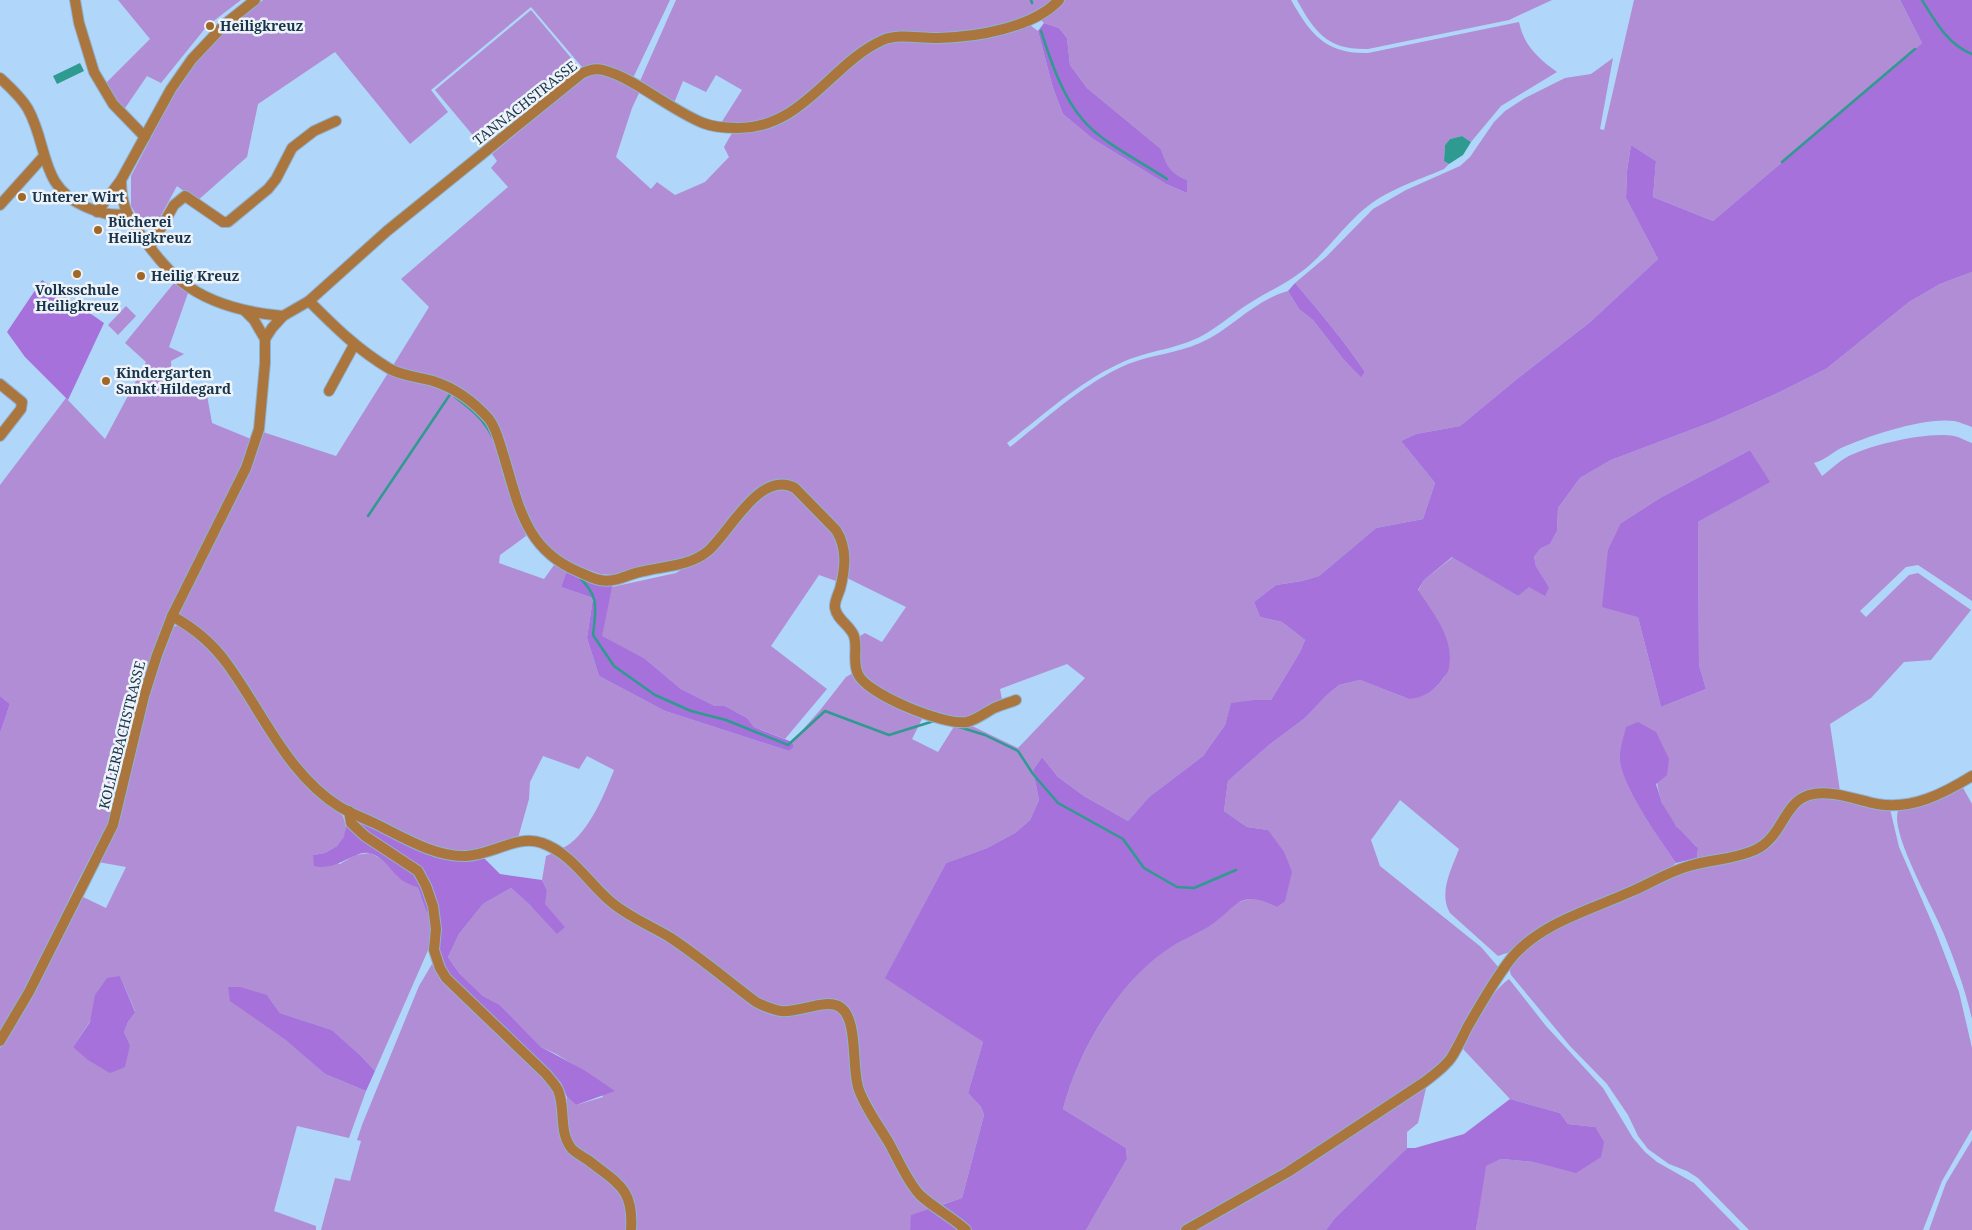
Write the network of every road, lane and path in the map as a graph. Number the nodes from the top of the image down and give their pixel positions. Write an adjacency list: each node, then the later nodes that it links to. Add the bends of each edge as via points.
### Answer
1 (75, 0): 6 (street, via 94,72 113,104)
2 (255, 0): 6 (street, via 225,24 192,59 171,89)
3 (1059, 0): 13 (street, TANNACHSTRASSE, via 1036,17 976,35 884,39 857,56 800,106 770,122 752,127 705,124 617,75 602,70 588,71 387,231)
4 (0, 78): 7 (street, via 28,108 39,133)
5 (336, 121): 12 (street, via 314,131 292,148 276,179 228,222 223,222 185,196 174,206)
6 (145, 137): 8 (street)
7 (44, 156): 9 (street); 10 (street, via 59,189)
8 (121, 180): 10 (street); 11 (street)
9 (0, 205)
10 (97, 212): 11 (street)
11 (126, 214): 12 (street)
12 (150, 247): 14 (street, via 183,283 200,294)
13 (309, 301): 15 (street, TANNACHSTRASSE); 17 (street)
14 (244, 310): 15 (street); 16 (street)
15 (283, 316): 16 (street, TANNACHSTRASSE)
16 (265, 339): 21 (street, KOLLERBACHSTRASSE, via 259,429 242,476)
17 (354, 345): 19 (street); 22 (street, via 391,370 458,392 490,420 530,532 544,550 563,564 599,580 614,581 690,561 707,551 763,490 773,485 788,484 842,538 846,561 835,606 837,614 854,636 854,665 870,689 905,706 954,722 971,721)
18 (0, 384): 20 (street, via 22,402 21,409)
19 (329, 391)
20 (0, 436)
21 (172, 616): 24 (street, via 213,647 228,664 297,767 320,791); 25 (street, KOLLERBACHSTRASSE, via 144,696 113,825 30,992)
22 (1016, 700)
23 (1972, 776): 28 (street, via 1928,800 1898,805 1809,795 1797,801 1773,837 1756,849 1733,858 1688,866 1556,923 1514,955 1450,1059 1438,1071 1288,1172)
24 (349, 811): 26 (street, via 351,823 365,836 418,872 433,906 434,950 440,968 455,988 546,1074 558,1090 566,1138 573,1149 624,1189 632,1213); 27 (street, via 435,851 464,856 486,853 524,839 542,843 563,854 624,911 674,940 756,1002 781,1011 820,1004 832,1004 843,1010 850,1025 859,1091 920,1195)
25 (0, 1042)
26 (631, 1230)
27 (966, 1230)
28 (1186, 1230)

